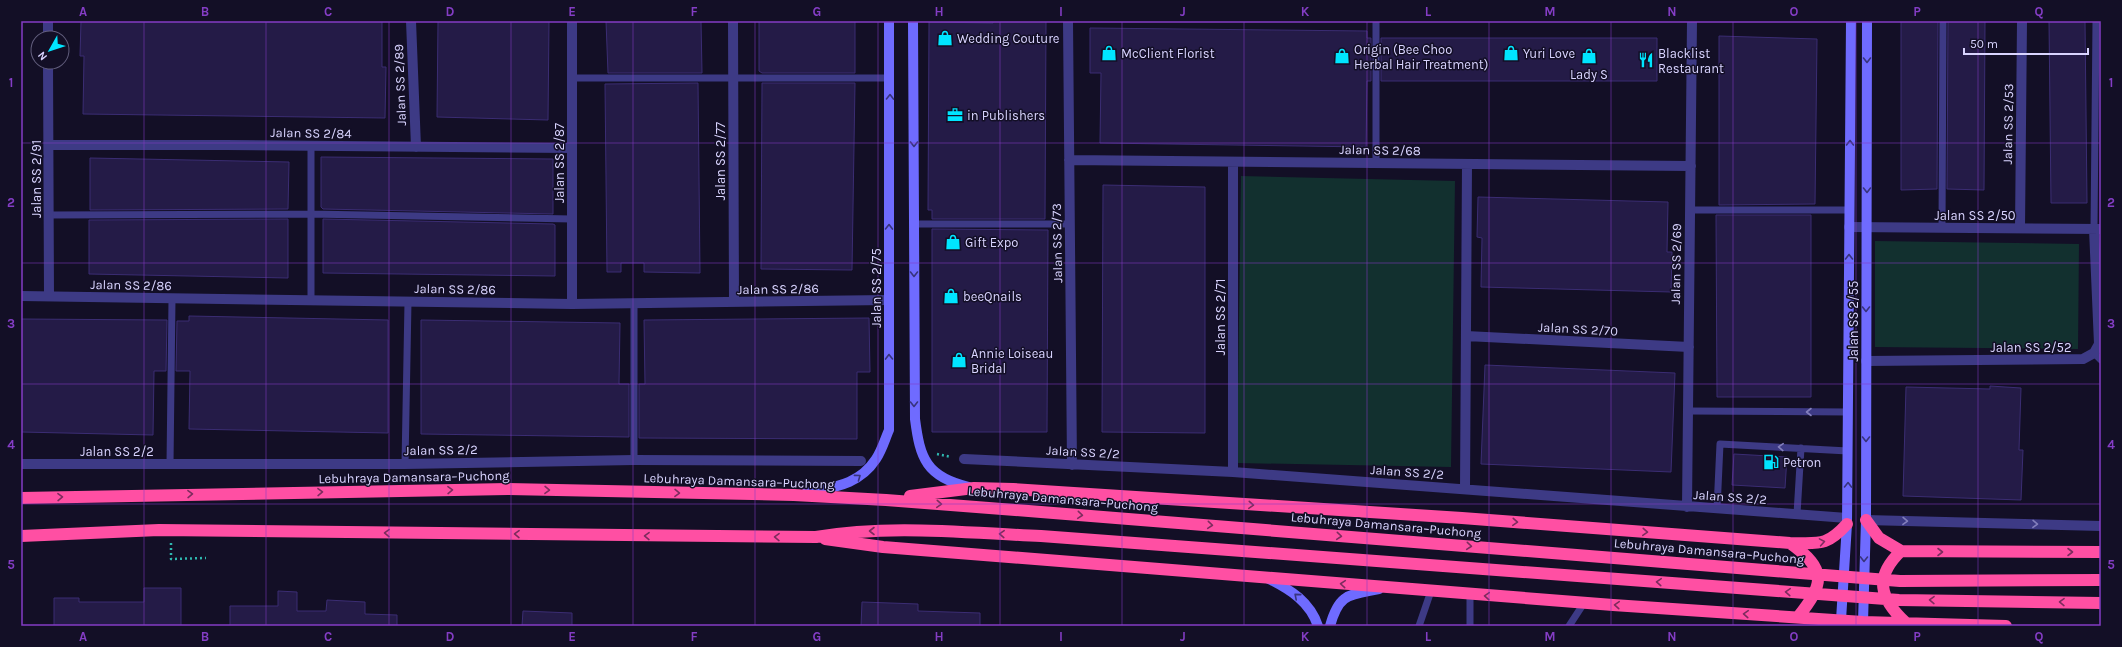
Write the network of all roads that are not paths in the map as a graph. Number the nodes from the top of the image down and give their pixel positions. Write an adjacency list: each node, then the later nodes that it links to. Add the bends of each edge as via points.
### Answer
1 (411, 21): 20 (street, Jalan SS 2/89)
2 (572, 21): 15 (street, Jalan SS 2/87)
3 (733, 21): 16 (street, Jalan SS 2/77)
4 (890, 21): 17 (street, Jalan SS 2/75)
5 (913, 21): 32 (street, one-way to 32)
6 (1068, 21): 22 (street, Jalan SS 2/73)
7 (1376, 21): 24 (lane)
8 (1692, 21): 26 (street, Jalan SS 2/69)
9 (1851, 21): 28 (street, Jalan SS 2/55, one-way to 9)
10 (1867, 21): 35 (street, Jalan SS 2/55, one-way to 35)
11 (1943, 21): 36 (lane)
12 (2022, 21): 37 (street, Jalan SS 2/53)
13 (2096, 21): 38 (lane)
14 (48, 70): 18 (street, Jalan SS 2/91)
15 (572, 78): 16 (lane); 21 (street, Jalan SS 2/87)
16 (733, 78): 17 (lane); 45 (street, Jalan SS 2/77)
17 (890, 78): 42 (street, Jalan SS 2/75, one-way to 17)
18 (49, 145): 19 (street, Jalan SS 2/84); 30 (street, Jalan SS 2/91)
19 (311, 146): 20 (street, Jalan SS 2/84); 29 (lane)
20 (416, 147): 21 (street, Jalan SS 2/84)
21 (572, 148): 31 (street, Jalan SS 2/87)
22 (1069, 160): 23 (street, Jalan SS 2/68); 33 (street, Jalan SS 2/73)
23 (1233, 162): 24 (street, Jalan SS 2/68); 63 (street, Jalan SS 2/71)
24 (1376, 163): 25 (street, Jalan SS 2/68)
25 (1467, 164): 26 (street, Jalan SS 2/68); 48 (street)
26 (1690, 166): 27 (street, Jalan SS 2/69)
27 (1690, 210): 28 (lane); 49 (street, Jalan SS 2/69)
28 (1850, 210): 34 (street, Jalan SS 2/55)
29 (311, 214): 30 (lane); 31 (lane); 43 (lane)
30 (49, 215): 40 (street, Jalan SS 2/91)
31 (572, 219): 47 (street, Jalan SS 2/87)
32 (914, 224): 33 (lane); 64 (street, one-way to 64, via 915,419 918,446 925,461 936,473 950,483)
33 (1069, 224): 62 (street, Jalan SS 2/73)
34 (1849, 228): 35 (street, Jalan SS 2/50); 53 (street, Jalan SS 2/55, one-way to 34)
35 (1867, 228): 36 (street, Jalan SS 2/50); 51 (street, Jalan SS 2/55, one-way to 51)
36 (1942, 228): 37 (street, Jalan SS 2/50)
37 (2020, 228): 38 (street, Jalan SS 2/50)
38 (2098, 228): 50 (street, Jalan SS 2/52)
39 (21, 296): 40 (street, Jalan SS 2/86)
40 (49, 296): 41 (street, Jalan SS 2/86)
41 (172, 299): 43 (street, Jalan SS 2/86); 60 (lane)
42 (888, 300): 45 (street, Jalan SS 2/86); 66 (street, Jalan SS 2/75, one-way to 42, via 845,485 861,475 877,458 888,430)
43 (311, 301): 44 (street, Jalan SS 2/86)
44 (408, 302): 47 (street, Jalan SS 2/86); 61 (lane)
45 (734, 302): 46 (street, Jalan SS 2/86)
46 (634, 303): 47 (street, Jalan SS 2/86); 57 (lane)
47 (572, 304)
48 (1466, 336): 49 (street, Jalan SS 2/70); 65 (street)
49 (1689, 347): 52 (street, Jalan SS 2/69)
50 (2097, 357): 51 (street, Jalan SS 2/52)
51 (1866, 360): 72 (street, Jalan SS 2/55, one-way to 72)
52 (1688, 411): 53 (lane, one-way to 52); 69 (street, Jalan SS 2/69)
53 (1848, 412): 55 (street, Jalan SS 2/55)
54 (1800, 448): 55 (lane); 70 (lane, one-way to 70, via 1720,444); 71 (lane)
55 (1848, 451): 73 (street, Jalan SS 2/55, one-way to 55)
56 (964, 459): 62 (street, Jalan SS 2/2)
57 (634, 460): 58 (street, Jalan SS 2/2); 61 (street, Jalan SS 2/2)
58 (861, 461)
59 (21, 464): 60 (street, Jalan SS 2/2)
60 (170, 464): 61 (street, Jalan SS 2/2)
61 (405, 464)
62 (1072, 465): 63 (street, Jalan SS 2/2)
63 (1233, 472): 65 (street, Jalan SS 2/2)
64 (974, 488): 68 (highway); 77 (highway, one-way to 77, via 1462,518)
65 (1465, 489): 69 (street, Jalan SS 2/2)
66 (794, 495): 67 (highway, Lebuhraya Damansara–Puchong, one-way to 66, via 508,489); 68 (highway, Lebuhraya Damansara–Puchong)
67 (21, 498)
68 (886, 500): 81 (highway, Lebuhraya Damansara–Puchong, one-way to 81, via 1900,581)
69 (1687, 507): 70 (street, Jalan SS 2/2)
70 (1717, 509): 71 (street, Jalan SS 2/2)
71 (1797, 514): 73 (street, Jalan SS 2/2)
72 (1866, 520): 74 (street, one-way to 74); 78 (highway, via 1879,538); 89 (street, Jalan SS 2/55, one-way to 89)
73 (1847, 521): 77 (highway, one-way to 73, via 1824,543 1835,537); 88 (street, Jalan SS 2/55)
74 (2101, 526)
75 (21, 536): 76 (highway, one-way to 75, via 158,530)
76 (816, 537): 80 (highway, via 883,547); 86 (highway, one-way to 76, via 1899,600 1041,536 866,531)
77 (1790, 543): 87 (highway, via 1807,556 1818,574 1815,594)
78 (1901, 551): 79 (highway, one-way to 79); 90 (highway, via 1889,563 1882,590 1894,612)
79 (2101, 552)
80 (1266, 577): 82 (highway, one-way to 80); 91 (street, one-way to 80, via 1311,610 1298,596)
81 (2101, 580)
82 (1383, 588): 83 (highway); 92 (street, via 1345,598 1338,604)
83 (1431, 591): 84 (highway); 93 (lane)
84 (1470, 594): 85 (highway, one-way to 84); 94 (lane)
85 (1584, 603): 87 (highway, one-way to 85); 95 (lane)
86 (2101, 603)
87 (1798, 617): 88 (highway)
88 (1841, 620): 89 (highway)
89 (1863, 622): 90 (highway)
90 (1906, 623): 96 (highway)
91 (1318, 626)
92 (1330, 626)
93 (1419, 626)
94 (1470, 626)
95 (1569, 626)
96 (2006, 626)

